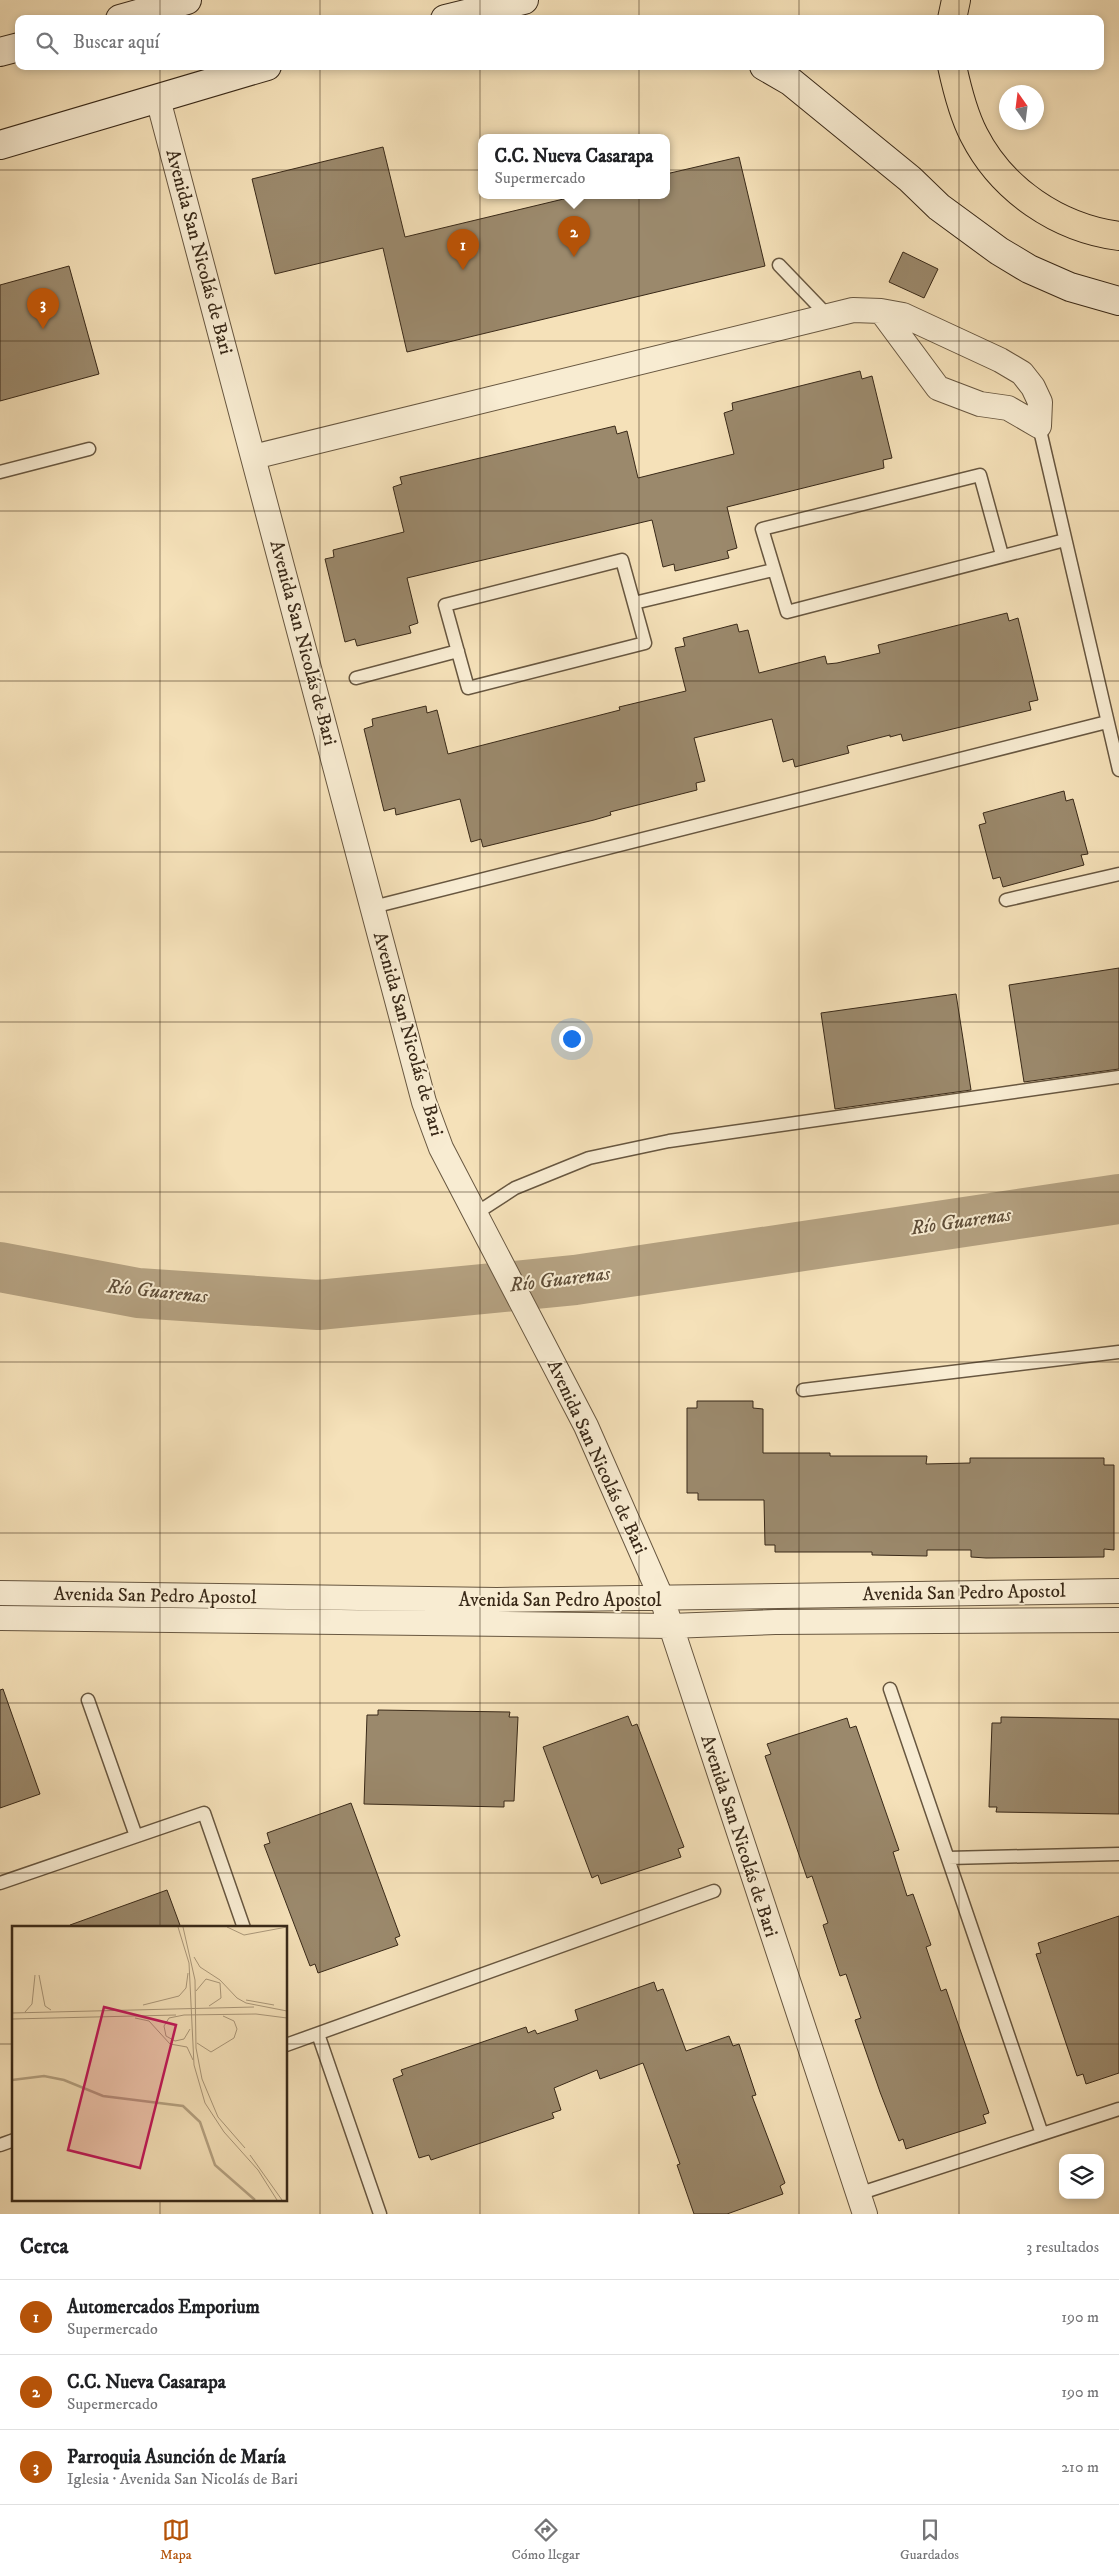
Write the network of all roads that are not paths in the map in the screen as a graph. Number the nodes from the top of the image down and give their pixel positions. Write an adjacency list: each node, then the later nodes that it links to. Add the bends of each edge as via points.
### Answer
1 (186, 0): 4 (main road)
2 (524, 0): 5 (main road)
3 (956, 0): 6 (highway)
4 (134, 15)
5 (462, 15)
6 (953, 15)
7 (15, 48): 8 (main road)
8 (0, 52)
9 (253, 70): 12 (main road)
10 (771, 70): 16 (main road, via 790,81 910,179 938,207 998,251 1070,287)
11 (953, 70): 14 (highway, via 973,135 992,164 1018,193 1079,227)
12 (158, 98): 13 (main road); 21 (street, Avenida San Nicolás de Bari)
13 (0, 145)
14 (1119, 236)
15 (779, 264): 18 (lane)
16 (1119, 301)
17 (881, 311): 18 (street, via 853,310); 19 (street, via 938,388 980,404 1008,408); 19 (street, via 910,318 1022,373 1040,402)
18 (827, 315): 21 (street)
19 (1039, 426): 23 (lane)
20 (89, 449): 22 (lane)
21 (253, 457): 33 (street, Avenida San Nicolás de Bari)
22 (0, 472)
23 (1065, 540): 24 (lane); 29 (lane)
24 (1002, 555): 25 (lane, via 787,612); 25 (lane, via 980,475 762,529)
25 (773, 570): 26 (lane)
26 (634, 603): 27 (lane, via 645,643 468,688); 27 (lane, via 622,560 445,605)
27 (458, 651): 28 (lane)
28 (356, 678)
29 (1107, 722): 30 (lane); 33 (lane)
30 (1119, 770)
31 (1119, 874): 32 (lane)
32 (1006, 900)
33 (373, 907): 35 (street, Avenida San Nicolás de Bari, via 424,1102 441,1148)
34 (1119, 1077): 35 (lane, via 660,1142 589,1158 516,1188)
35 (475, 1214): 40 (street, Avenida San Nicolás de Bari, via 586,1426)
36 (1119, 1352): 37 (lane)
37 (803, 1390)
38 (1119, 1591): 40 (street, Avenida San Pedro Apostol)
39 (0, 1593): 40 (street, Avenida San Pedro Apostol, via 391,1600)
40 (662, 1599): 43 (street, Avenida San Nicolás de Bari)
41 (0, 1618): 43 (street, Avenida San Pedro Apostol)
42 (1119, 1620): 43 (street, Avenida San Pedro Apostol, via 775,1622)
43 (670, 1626): 58 (street, Avenida San Nicolás de Bari)
44 (890, 1689): 48 (lane)
45 (88, 1700): 46 (lane)
46 (136, 1836): 49 (lane); 51 (lane, via 204,1813)
47 (1119, 1854): 48 (lane)
48 (948, 1858): 55 (lane)
49 (0, 1883)
50 (714, 1891): 52 (lane)
51 (243, 1926)
52 (318, 2034): 53 (lane); 59 (lane)
53 (288, 2044)
54 (1119, 2109): 55 (lane)
55 (1042, 2134): 58 (lane)
56 (12, 2141): 57 (lane)
57 (0, 2145)
58 (861, 2204)
59 (380, 2214)

